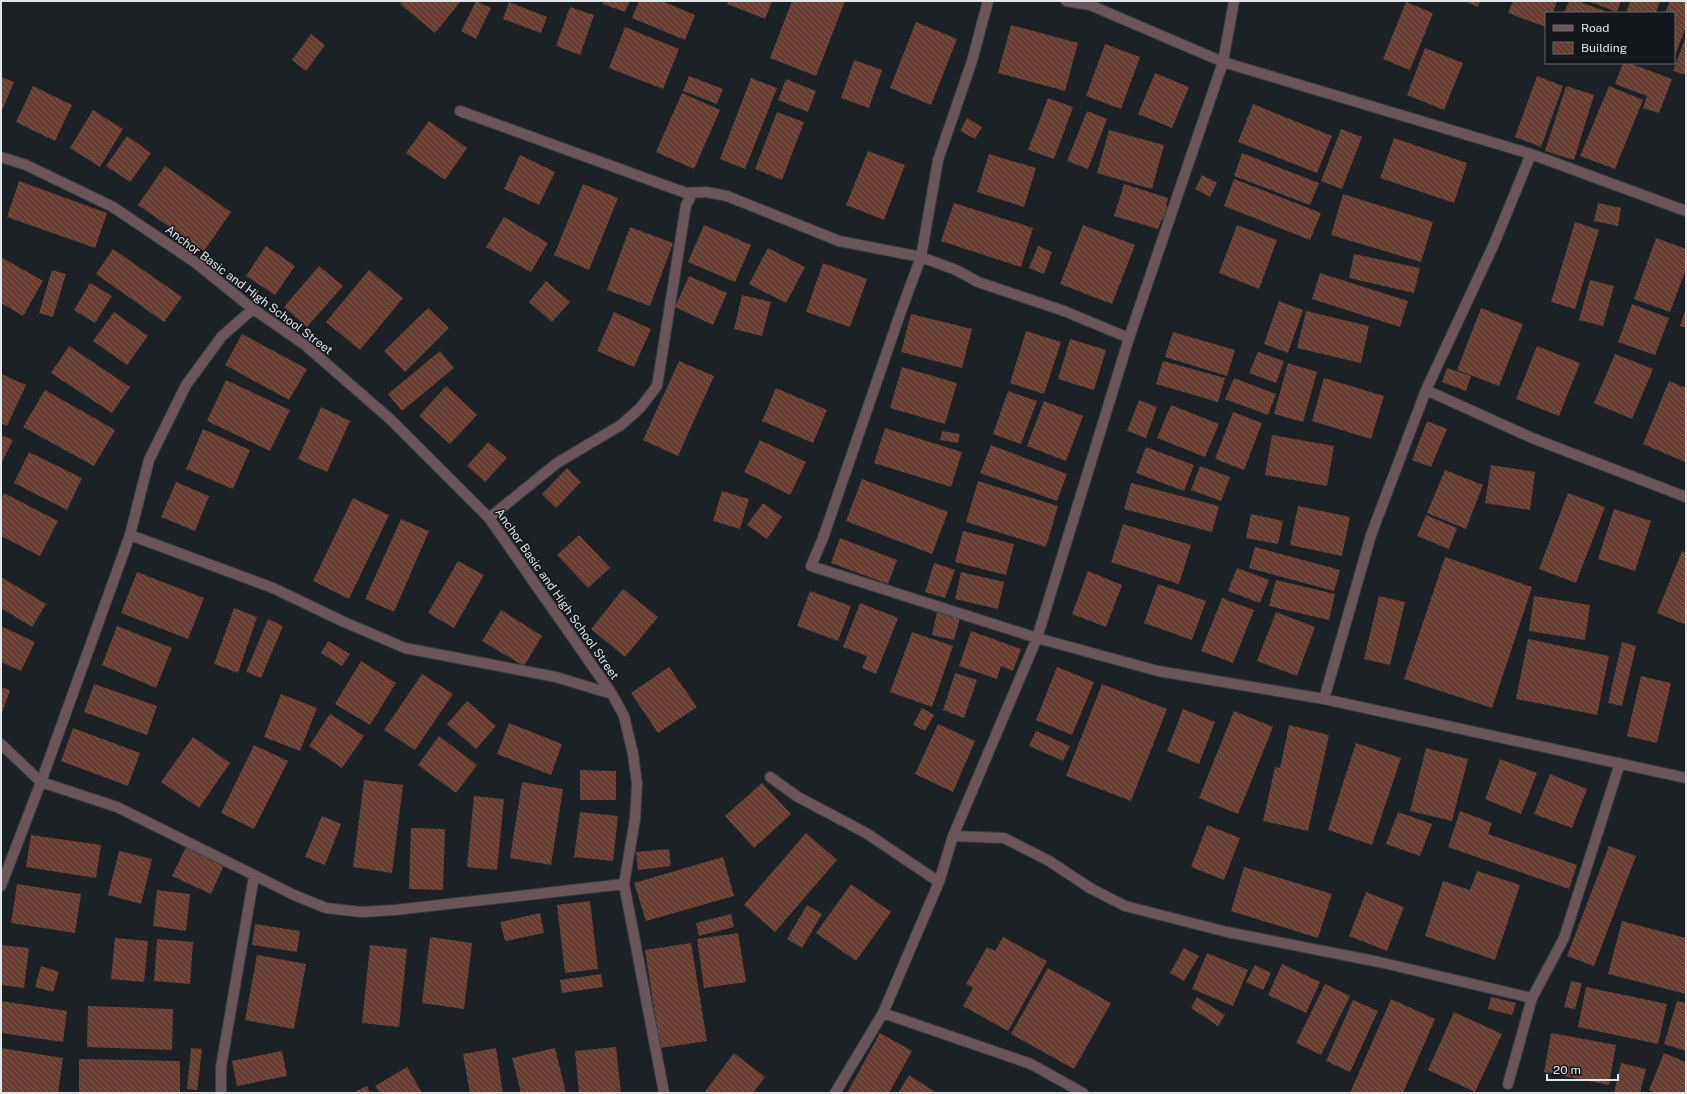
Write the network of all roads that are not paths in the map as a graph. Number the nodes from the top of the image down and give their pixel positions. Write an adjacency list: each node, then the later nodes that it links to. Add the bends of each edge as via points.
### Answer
1 (988, 1): 10 (street, via 972,61 938,160)
2 (1066, 1): 4 (street, via 1090,5)
3 (1234, 1): 4 (street)
4 (1222, 62): 6 (street); 12 (street)
5 (460, 111): 8 (street)
6 (1532, 154): 9 (street); 13 (street, via 1494,244)
7 (1, 157): 11 (street, Anchor Basic and High School Street, via 26,165 112,207 196,263)
8 (686, 193): 10 (street, via 706,192 727,196 839,241); 15 (street, via 690,198 686,205 657,386 640,408 621,425 557,463)
9 (1686, 211)
10 (921, 257): 12 (street, via 956,270 978,282 1064,311); 17 (street, via 811,566)
11 (254, 309): 15 (street, Anchor Basic and High School Street, via 305,345 390,419); 16 (street, via 222,336 186,385 149,460)
12 (1129, 338): 17 (street)
13 (1426, 390): 14 (street, via 1532,438); 19 (street, via 1371,536)
14 (1686, 497)
15 (489, 518): 18 (street, Anchor Basic and High School Street)
16 (130, 535): 18 (street, via 273,588 405,648 556,677); 24 (street)
17 (1037, 638): 19 (street, via 1158,671); 25 (street)
18 (612, 694): 28 (street, Anchor Basic and High School Street, via 624,716 637,784 635,818)
19 (1324, 700): 21 (street)
20 (1, 744): 24 (street)
21 (1620, 763): 23 (street); 30 (street, via 1564,938)
22 (770, 777): 27 (street, via 798,797 866,833)
23 (1686, 778)
24 (42, 782): 26 (street, via 117,807); 29 (street)
25 (953, 836): 27 (street); 30 (street, via 1004,838 1125,906 1228,932 1380,962)
26 (254, 876): 28 (street, via 326,908 361,912); 33 (street, via 221,1067)
27 (939, 882): 31 (street)
28 (624, 884): 34 (street, Anchor Basic and High School Street)
29 (1, 886)
30 (1532, 998): 32 (street)
31 (883, 1013): 35 (street); 36 (street, via 1031,1064)
32 (1508, 1084)
33 (221, 1093)
34 (664, 1093)
35 (835, 1093)
36 (1083, 1093)

